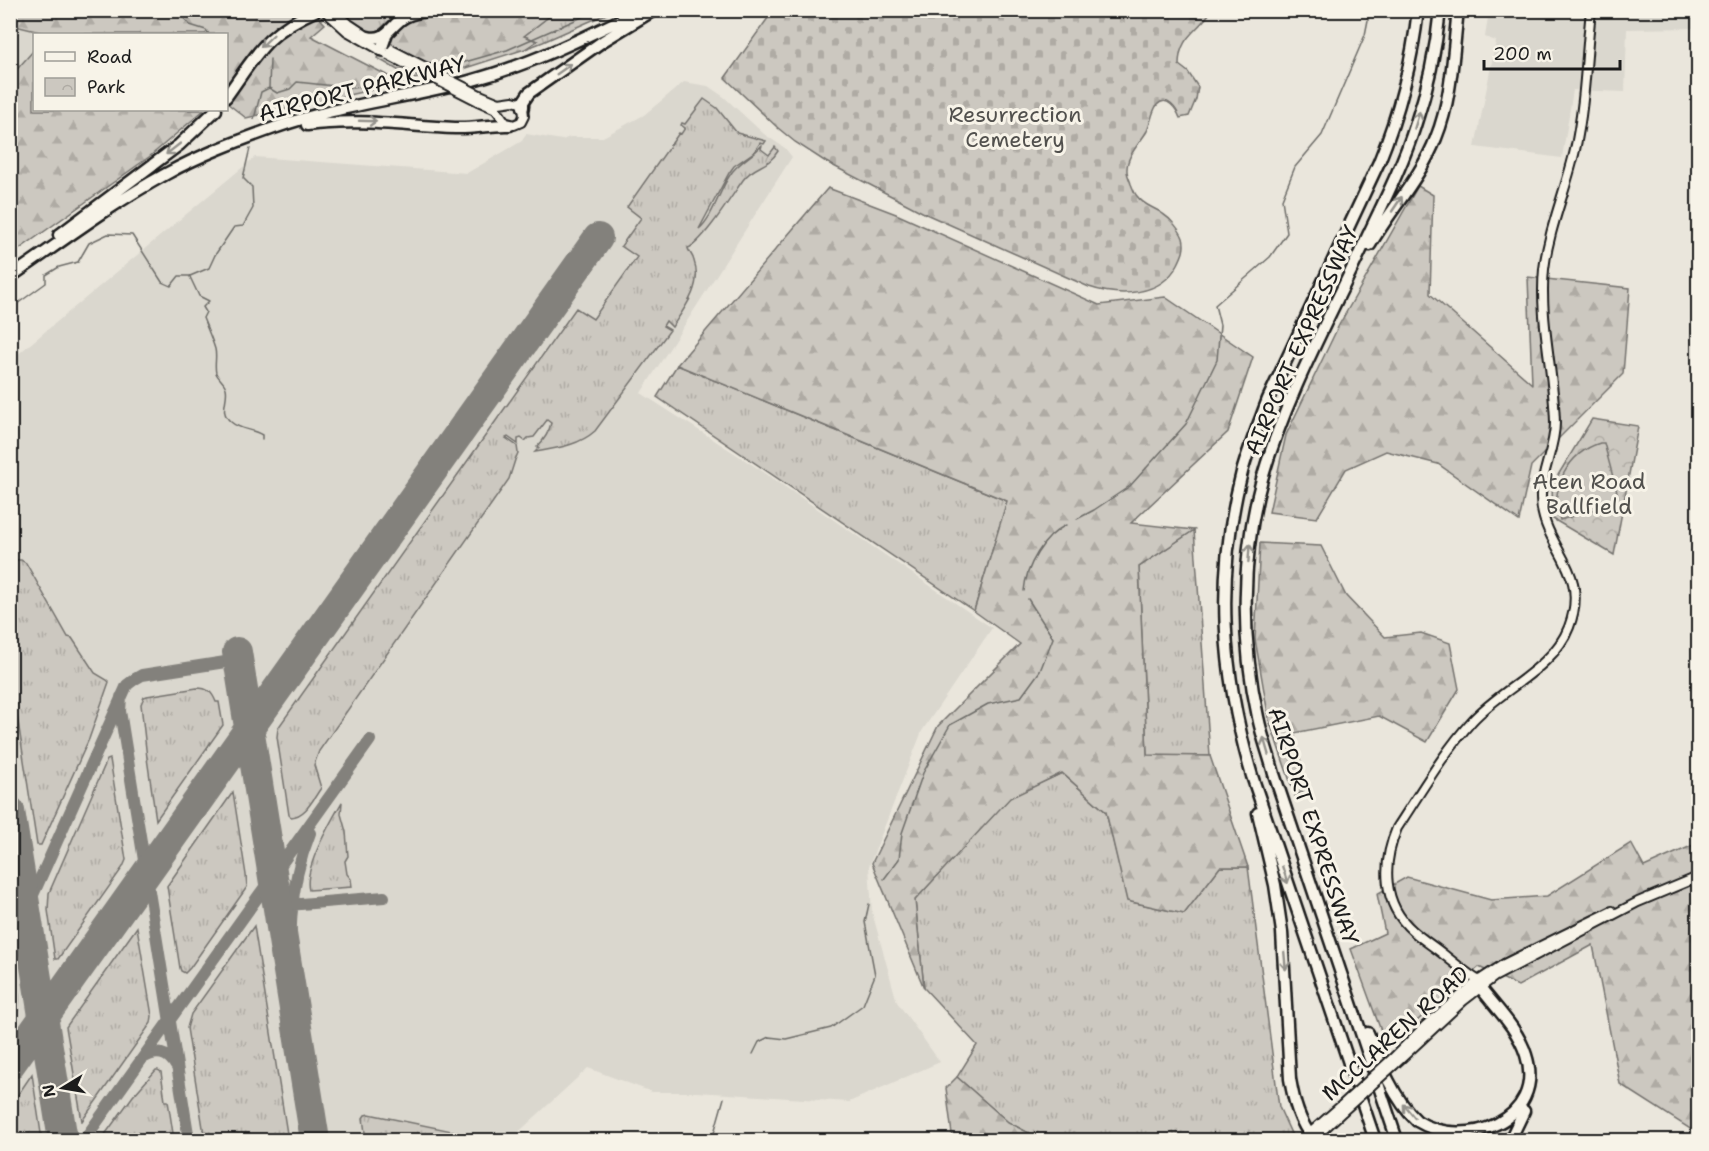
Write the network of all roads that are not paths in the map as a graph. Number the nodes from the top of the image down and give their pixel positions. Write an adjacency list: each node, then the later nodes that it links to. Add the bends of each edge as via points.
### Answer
1 (324, 10): 15 (street, via 347,32)
2 (333, 10): 14 (street)
3 (434, 10): 13 (highway, via 406,16)
4 (626, 10): 23 (highway, AIRPORT PARKWAY, via 549,47 493,67 311,111 225,139 132,187)
5 (641, 10): 22 (highway, AIRPORT PARKWAY, via 556,50 474,80 301,120)
6 (654, 10): 19 (highway, one-way to 6, via 526,97 535,89)
7 (1413, 10): 18 (highway)
8 (1418, 10): 18 (highway, AIRPORT EXPRESSWAY)
9 (1440, 10): 26 (highway, AIRPORT EXPRESSWAY, one-way to 9, via 1399,170 1415,127 1434,54)
10 (1458, 10): 26 (highway, one-way to 10, via 1359,265 1436,140 1448,92)
11 (1591, 10): 30 (street, via 1576,147 1549,241 1543,280 1555,429 1542,486 1542,510 1570,573 1575,599 1572,616 1562,642 1548,658 1491,703 1461,734 1396,828 1387,862 1390,898 1411,930)
12 (313, 12): 16 (highway, one-way to 16, via 287,25 263,45)
13 (387, 33): 14 (highway); 15 (highway)
14 (369, 37): 15 (street)
15 (386, 50): 17 (street, bridge)
16 (228, 94)
17 (479, 98): 19 (street, via 517,102); 21 (street)
18 (1400, 102): 27 (highway, AIRPORT EXPRESSWAY, via 1378,162 1252,439 1229,544)
19 (523, 107): 21 (street, via 523,120)
20 (215, 111): 23 (highway, one-way to 23, via 174,149)
21 (510, 124): 22 (highway, one-way to 21, via 338,121 465,128)
22 (248, 138): 25 (highway, AIRPORT PARKWAY, via 164,175)
23 (59, 236): 24 (highway, AIRPORT PARKWAY)
24 (10, 270)
25 (10, 278)
26 (1316, 345): 28 (highway, AIRPORT EXPRESSWAY, one-way to 26, via 1252,684 1246,624 1250,543 1262,480)
27 (1226, 636): 31 (highway, one-way to 31, via 1233,720 1268,850 1282,932 1293,1101); 32 (highway, AIRPORT EXPRESSWAY, one-way to 32, via 1233,699 1252,776)
28 (1274, 774): 30 (highway, one-way to 28, via 1526,1054 1528,1086 1514,1116 1501,1127 1485,1136 1451,1138 1434,1133 1417,1120 1392,1087 1372,1045); 33 (highway, AIRPORT EXPRESSWAY)
29 (1698, 877): 30 (street, MCCLAREN ROAD, via 1638,902)
30 (1481, 984): 31 (street, MCCLAREN ROAD, bridge, via 1425,1026 1393,1062); 34 (highway, via 1519,1030 1532,1057 1531,1096)
31 (1312, 1138)
32 (1375, 1140)
33 (1397, 1140)
34 (1510, 1140)

